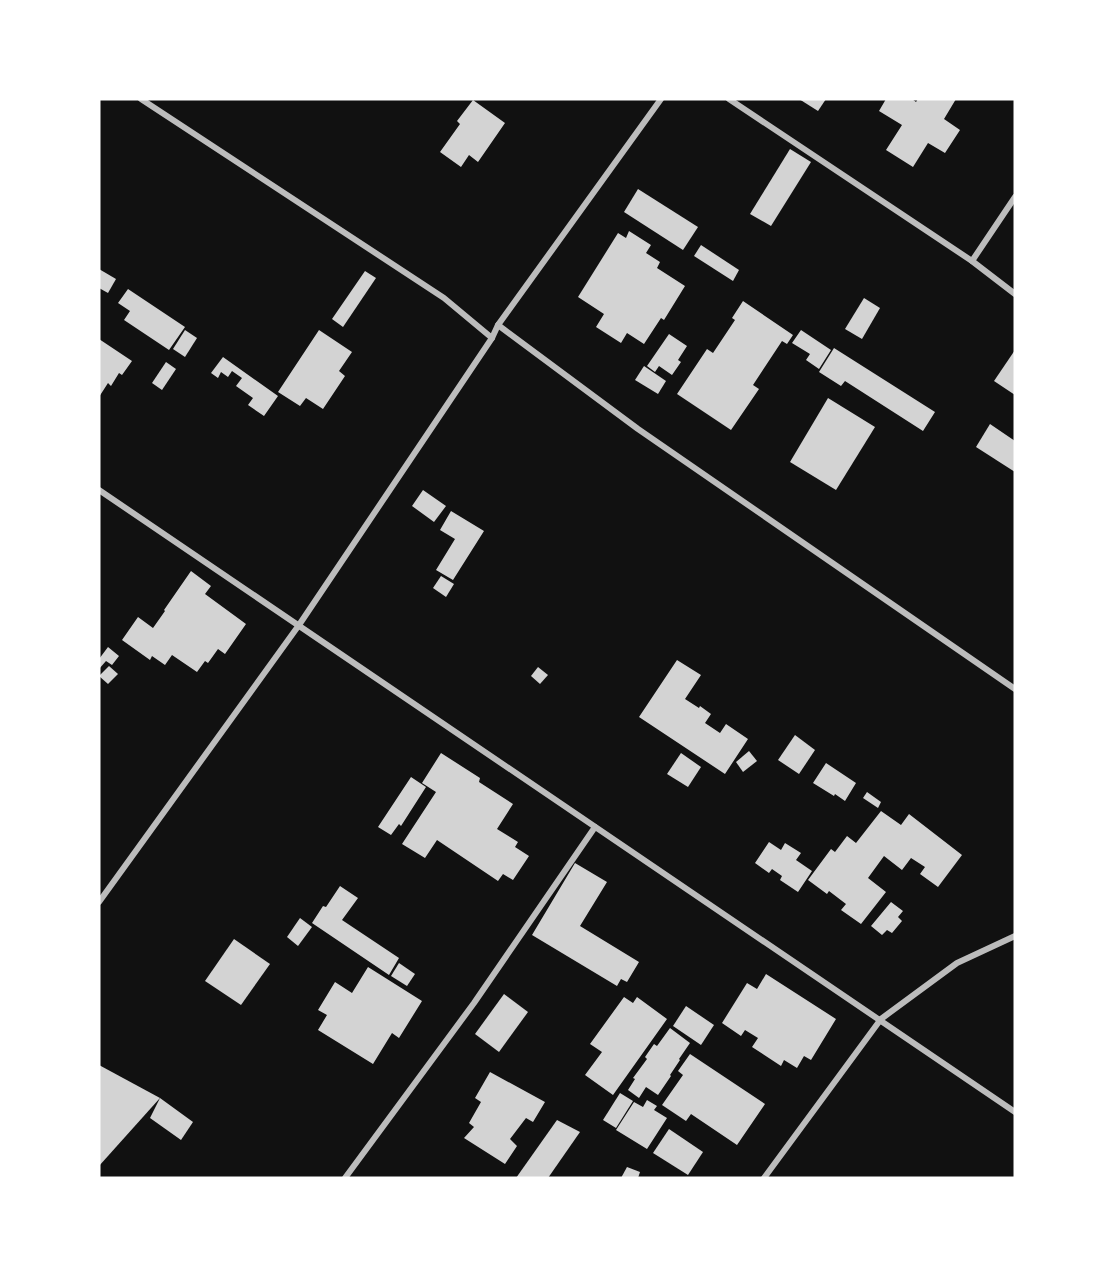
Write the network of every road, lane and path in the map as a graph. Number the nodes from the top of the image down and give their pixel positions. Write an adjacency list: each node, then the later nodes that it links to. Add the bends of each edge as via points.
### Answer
1 (141, 99): 8 (street, via 444,298)
2 (662, 99): 7 (street)
3 (729, 99): 5 (street)
4 (1015, 197): 5 (street)
5 (972, 261): 6 (street)
6 (1015, 294)
7 (498, 325): 8 (street); 11 (street, via 638,429)
8 (492, 338): 10 (street)
9 (99, 489): 10 (street)
10 (299, 625): 12 (street); 13 (street)
11 (1015, 689)
12 (595, 827): 15 (street); 17 (street, via 474,1003)
13 (99, 902)
14 (1015, 936): 15 (street, via 957,963)
15 (881, 1019): 16 (street); 18 (street)
16 (1015, 1112)
17 (345, 1178)
18 (764, 1178)

